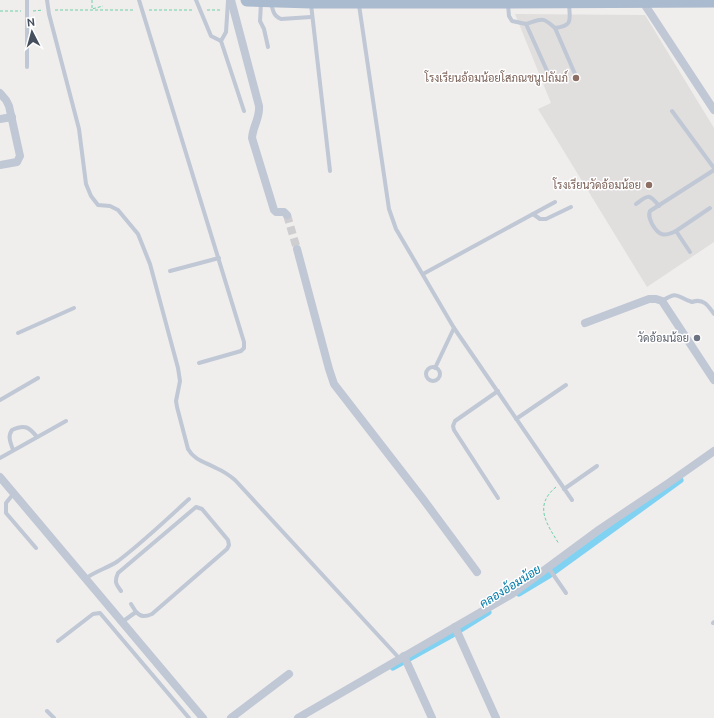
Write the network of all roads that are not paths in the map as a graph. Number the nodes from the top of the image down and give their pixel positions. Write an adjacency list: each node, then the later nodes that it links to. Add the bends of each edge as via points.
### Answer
1 (27, 0): 20 (lane)
2 (47, 0): 84 (lane, via 79,129 86,184 98,205 118,210 138,234 150,264 178,368 180,381 176,401 188,449 196,458 235,480)
3 (139, 0): 42 (lane)
4 (196, 0): 18 (lane, via 211,36)
5 (230, 0): 18 (lane, via 226,32); 38 (street, via 259,106 252,138 274,210 284,212)
6 (247, 0): 7 (main road)
7 (266, 1): 10 (main road); 15 (lane, via 276,17 281,19); 19 (lane, via 260,21)
8 (693, 1): 9 (main road); 14 (main road)
9 (714, 1)
10 (311, 2): 11 (main road); 15 (lane)
11 (358, 2): 12 (main road); 44 (lane, via 389,209 396,229)
12 (508, 2): 13 (main road); 16 (lane, via 512,21)
13 (568, 2): 14 (main road); 17 (lane, via 569,23)
14 (643, 2): 24 (street)
15 (312, 18): 31 (lane)
16 (526, 24): 17 (lane, via 542,19); 21 (lane)
17 (555, 28): 22 (lane)
18 (221, 41): 25 (lane)
19 (268, 47)
20 (28, 67)
21 (548, 73)
22 (575, 74)
23 (0, 93): 27 (street, via 6,100)
24 (714, 110)
25 (244, 111)
26 (672, 111): 30 (lane)
27 (12, 117): 28 (street); 29 (street, via 20,156 17,162)
28 (0, 119)
29 (0, 165)
30 (714, 169): 34 (lane)
31 (330, 171)
32 (555, 202): 37 (lane)
33 (636, 204): 34 (lane, via 650,196)
34 (659, 206): 39 (lane, via 648,215 657,232 666,234)
35 (572, 207): 37 (lane, via 546,219 540,219)
36 (710, 208): 39 (lane)
37 (532, 214): 44 (lane)
38 (287, 216)
39 (676, 231): 41 (lane)
40 (297, 250): 73 (street, via 334,384)
41 (690, 252)
42 (219, 258): 43 (lane); 51 (lane, via 244,348)
43 (170, 271)
44 (423, 274): 49 (lane)
45 (662, 301): 47 (lane, via 671,295 692,302 697,300 705,303); 48 (street, via 649,299); 54 (street)
46 (74, 308): 50 (lane)
47 (714, 314)
48 (584, 323)
49 (454, 328): 52 (lane); 56 (lane)
50 (18, 334)
51 (199, 363)
52 (435, 368)
53 (38, 378): 57 (lane)
54 (714, 380)
55 (566, 386): 58 (lane)
56 (498, 391): 58 (lane); 68 (lane, via 455,421 453,426)
57 (0, 400)
58 (516, 419): 66 (lane)
59 (66, 421): 60 (lane)
60 (37, 437): 61 (lane); 61 (lane, via 30,428 12,430 9,439)
61 (13, 450): 63 (lane)
62 (714, 451): 72 (street, via 600,529)
63 (0, 458)
64 (597, 466): 66 (lane)
65 (0, 477): 67 (street)
66 (564, 489): 70 (lane)
67 (14, 494): 71 (lane, via 6,503 6,513); 74 (street)
68 (498, 498)
69 (189, 499): 74 (lane, via 120,559)
70 (572, 500)
71 (36, 548)
72 (551, 570): 76 (lane); 80 (street)
73 (477, 572)
74 (85, 579): 79 (street)
75 (121, 592): 78 (lane, via 115,584 118,573 196,507 202,509 228,540 227,549 152,614 140,616)
76 (566, 593)
77 (131, 604): 78 (lane)
78 (136, 612): 79 (lane)
79 (121, 622): 81 (street)
80 (456, 630): 84 (street); 93 (street)
81 (133, 636): 83 (lane); 89 (street)
82 (58, 641): 83 (lane, via 96,613 102,615)
83 (125, 642): 88 (lane)
84 (404, 659): 91 (street); 92 (street)
85 (289, 674): 90 (street)
86 (47, 710): 87 (lane)
87 (54, 718)
88 (189, 718)
89 (203, 718)
90 (231, 718)
91 (298, 718)
92 (432, 718)
93 (496, 718)

